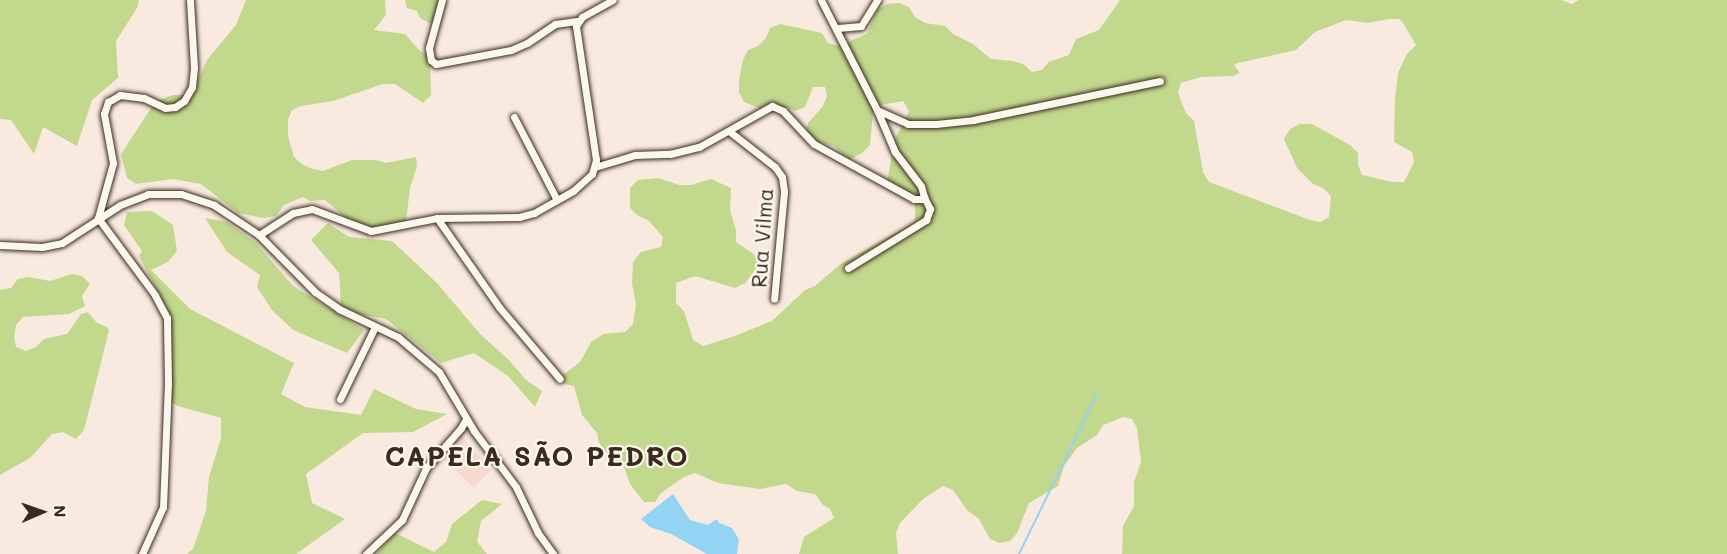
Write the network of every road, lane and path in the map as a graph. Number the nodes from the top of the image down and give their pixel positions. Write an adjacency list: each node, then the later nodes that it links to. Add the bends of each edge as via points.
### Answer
1 (190, 0): 15 (street, via 194,41 192,87 184,101 171,108 125,94 108,102 104,114 113,163)
2 (442, 0): 6 (street, via 429,48 436,64 511,50 555,24)
3 (613, 0): 6 (street)
4 (822, 0): 7 (street)
5 (877, 0): 7 (street, via 861,26)
6 (577, 21): 12 (street)
7 (838, 28): 9 (street)
8 (1160, 81): 9 (street, via 973,120 936,124 908,124)
9 (877, 110): 13 (street, via 895,152 921,186)
10 (514, 117): 14 (street)
11 (729, 131): 12 (street, via 684,152 635,155); 13 (street, via 772,106 783,111 814,144 914,199); 20 (street, Rua Vilma, via 782,177)
12 (595, 167): 14 (street, via 585,181)
13 (924, 197): 19 (street, via 930,204 926,219)
14 (557, 201): 16 (street, via 519,217)
15 (98, 218): 17 (street, via 148,194 182,194 214,205); 18 (street, via 53,246); 25 (street, via 155,295 167,318 163,507)
16 (437, 218): 17 (street, via 371,231 323,211 301,210); 22 (street, via 500,307)
17 (259, 235): 21 (street, via 315,292)
18 (0, 245)
19 (848, 268)
20 (774, 299)
21 (375, 327): 23 (street); 24 (street, via 410,345 434,367)
22 (560, 379)
23 (340, 399)
24 (466, 419): 26 (street, via 426,468 402,520); 27 (street, via 516,487)
25 (142, 554)
26 (366, 554)
27 (553, 554)

